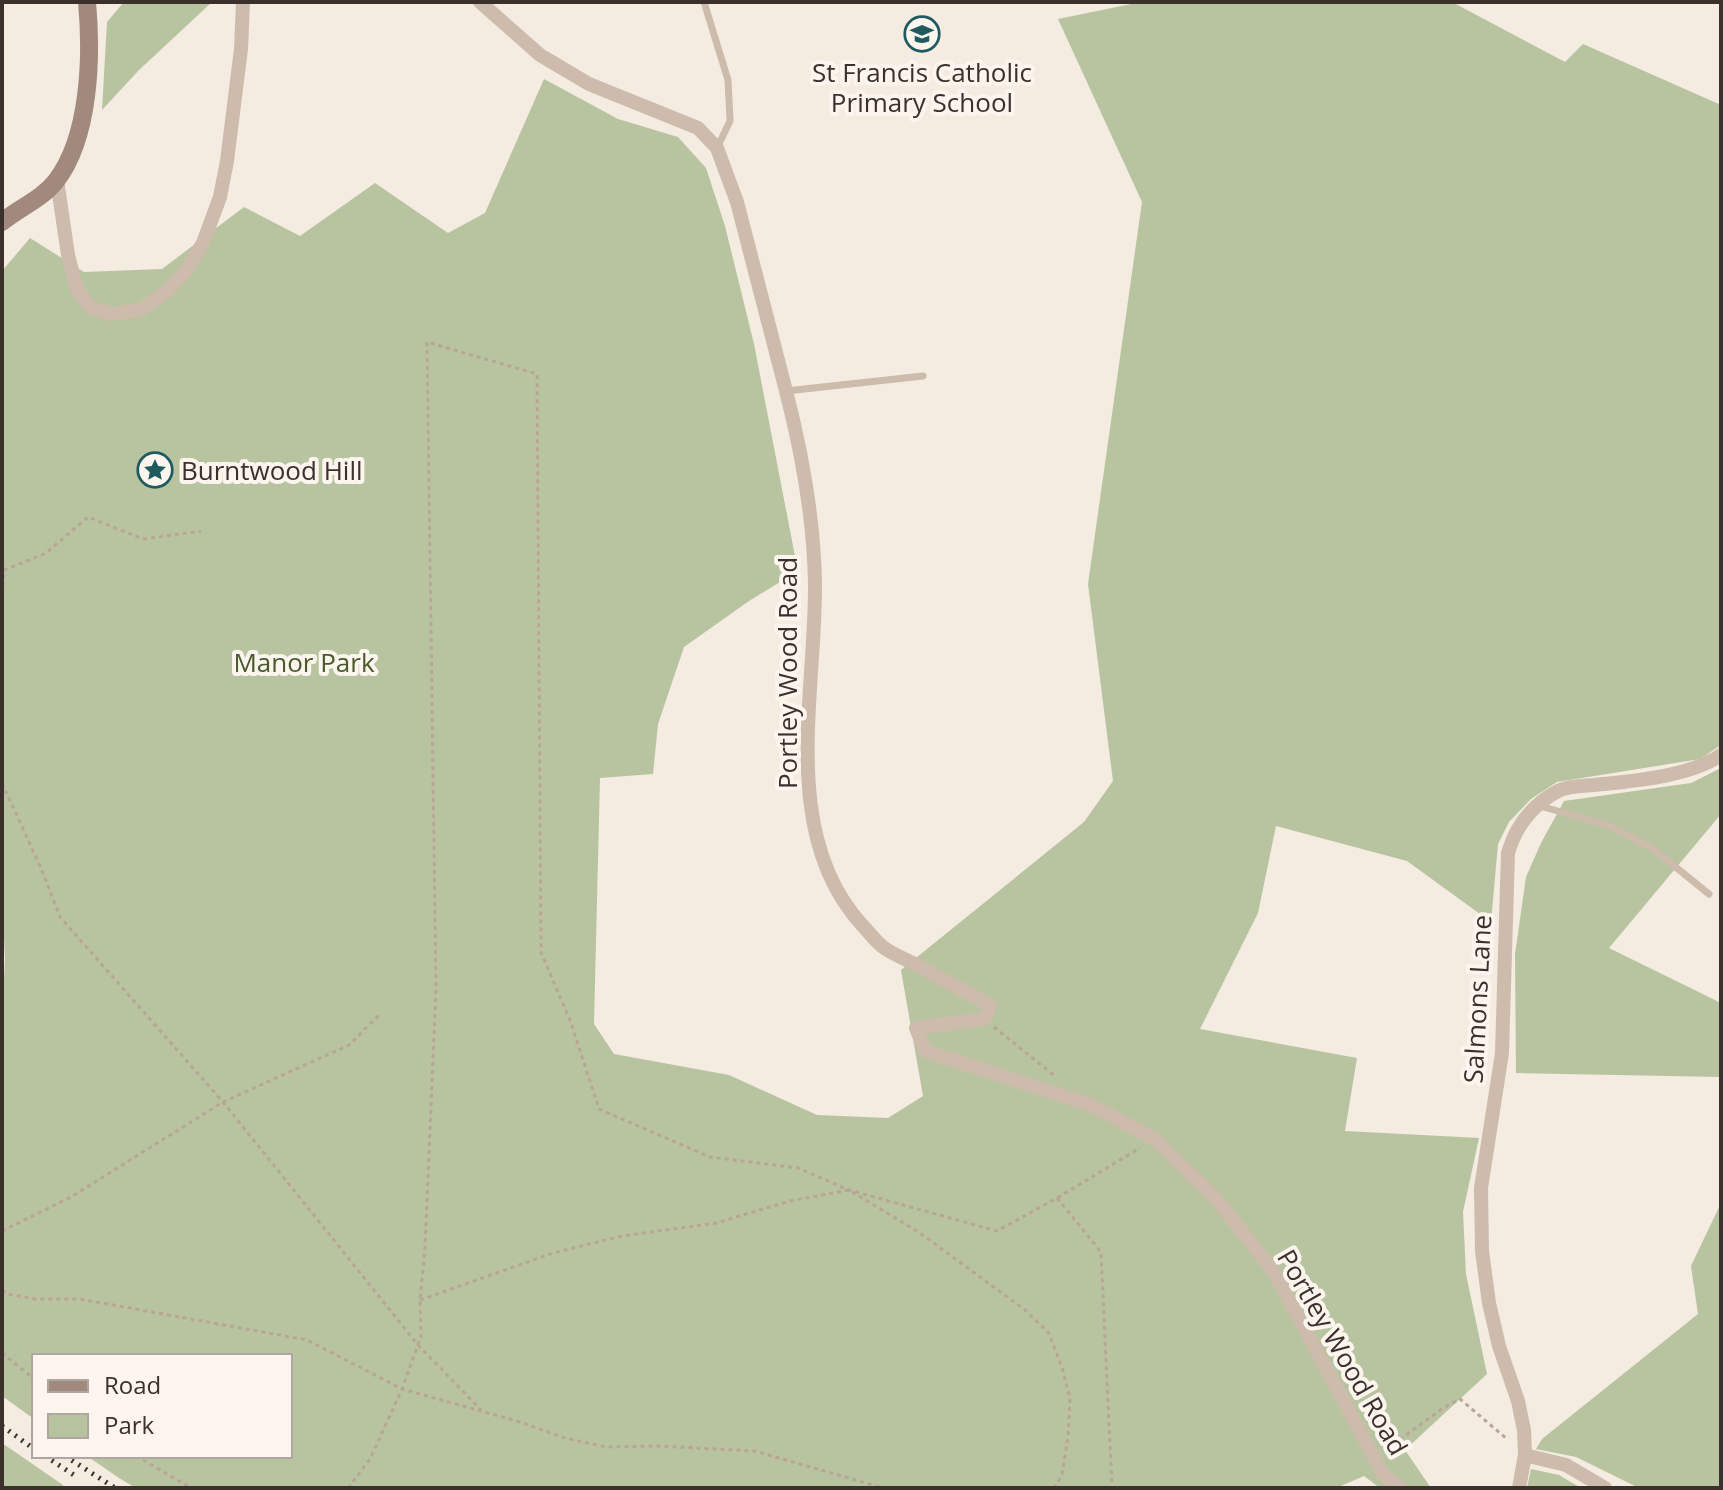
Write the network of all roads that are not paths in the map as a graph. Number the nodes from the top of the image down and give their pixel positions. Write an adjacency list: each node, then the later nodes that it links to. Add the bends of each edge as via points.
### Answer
1 (87, 2): 6 (street, via 83,116)
2 (243, 2): 6 (street, via 220,197 203,243 166,292 140,310 111,314 91,308 77,289)
3 (480, 2): 5 (street, via 540,55 589,84 698,128)
4 (704, 2): 5 (lane, via 728,80 730,121)
5 (717, 148): 9 (street, Portley Wood Road, via 737,202)
6 (57, 180): 7 (street)
7 (2, 222)
8 (923, 376): 9 (lane)
9 (786, 391): 14 (street, Portley Wood Road, via 809,508 815,583 808,720 810,800 821,850 849,910 883,947 990,1005 985,1019 916,1028 925,1051 1091,1105 1155,1139 1218,1201 1274,1272 1383,1474)
10 (1721, 755): 11 (street, Salmons Lane, via 1695,768 1560,789)
11 (1537, 805): 12 (lane, via 1611,826 1652,848); 13 (street, Salmons Lane, via 1514,835 1508,853 1502,1053 1481,1188 1489,1303 1518,1401)
12 (1709, 894)
13 (1525, 1455): 15 (street, Salmons Lane); 16 (street, via 1566,1465)
14 (1400, 1488)
15 (1519, 1488)
16 (1605, 1488)

